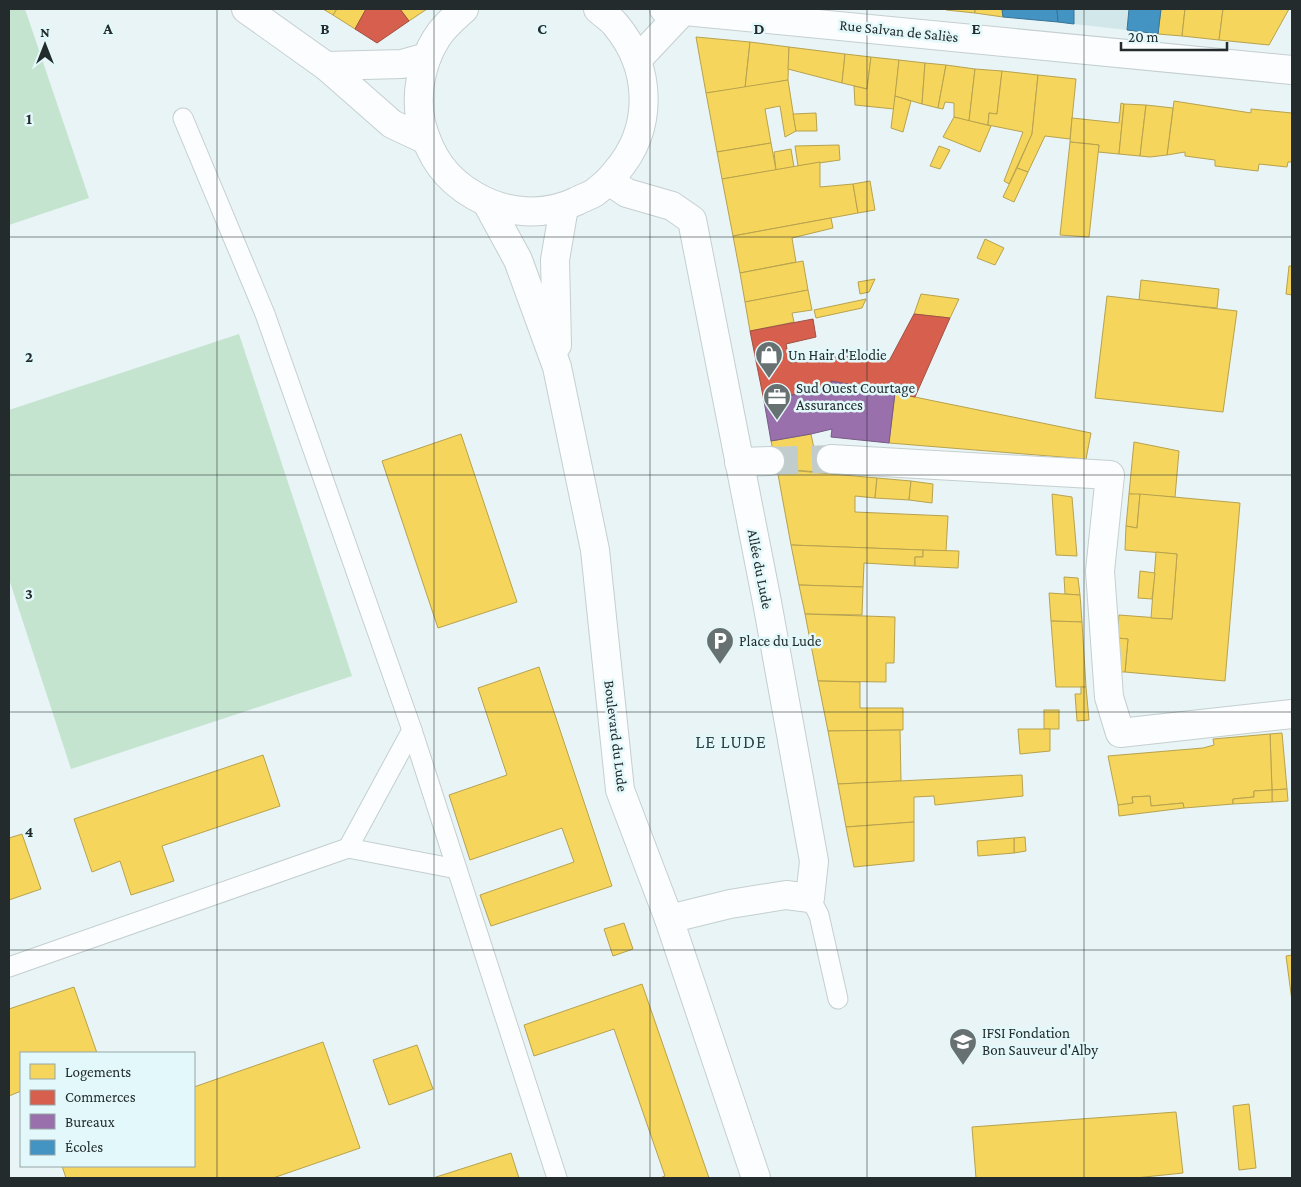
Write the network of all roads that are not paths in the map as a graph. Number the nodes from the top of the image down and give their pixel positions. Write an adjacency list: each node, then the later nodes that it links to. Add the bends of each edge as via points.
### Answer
1 (246, 9): 8 (street)
2 (598, 9): 6 (street, via 614,22)
3 (677, 9): 6 (street, Rue Salvan de Saliès); 7 (street, Rue Salvan de Saliès)
4 (460, 11): 5 (street, via 437,38)
5 (427, 57): 8 (street, via 402,64); 10 (street, via 420,85 419,113)
6 (637, 60): 11 (street, via 643,85 644,112 638,137 626,161)
7 (1288, 62)
8 (326, 66): 10 (street, via 392,124)
9 (183, 118): 19 (lane, via 265,314)
10 (426, 140): 12 (street, via 440,167 462,188)
11 (608, 181): 13 (street, via 594,193); 17 (street, Allée du Lude, via 627,193 672,206 692,220)
12 (487, 203): 13 (street, via 512,210 538,212); 14 (street, via 518,260)
13 (564, 207): 14 (street, via 555,260)
14 (557, 367): 23 (street, Boulevard du Lude, via 595,550 620,790)
15 (830, 459): 18 (street, via 1110,475 1100,572 1109,697 1120,733)
16 (770, 461): 17 (street)
17 (739, 462): 22 (street, Allée du Lude, via 814,861)
18 (1292, 714)
19 (412, 730): 20 (lane); 21 (lane)
20 (348, 848): 21 (lane); 24 (lane)
21 (457, 869): 26 (lane)
22 (810, 898): 23 (street, via 786,895); 25 (lane, via 819,915)
23 (668, 919): 27 (street, Boulevard du Lude)
24 (9, 967)
25 (838, 999)
26 (557, 1178)
27 (756, 1178)

